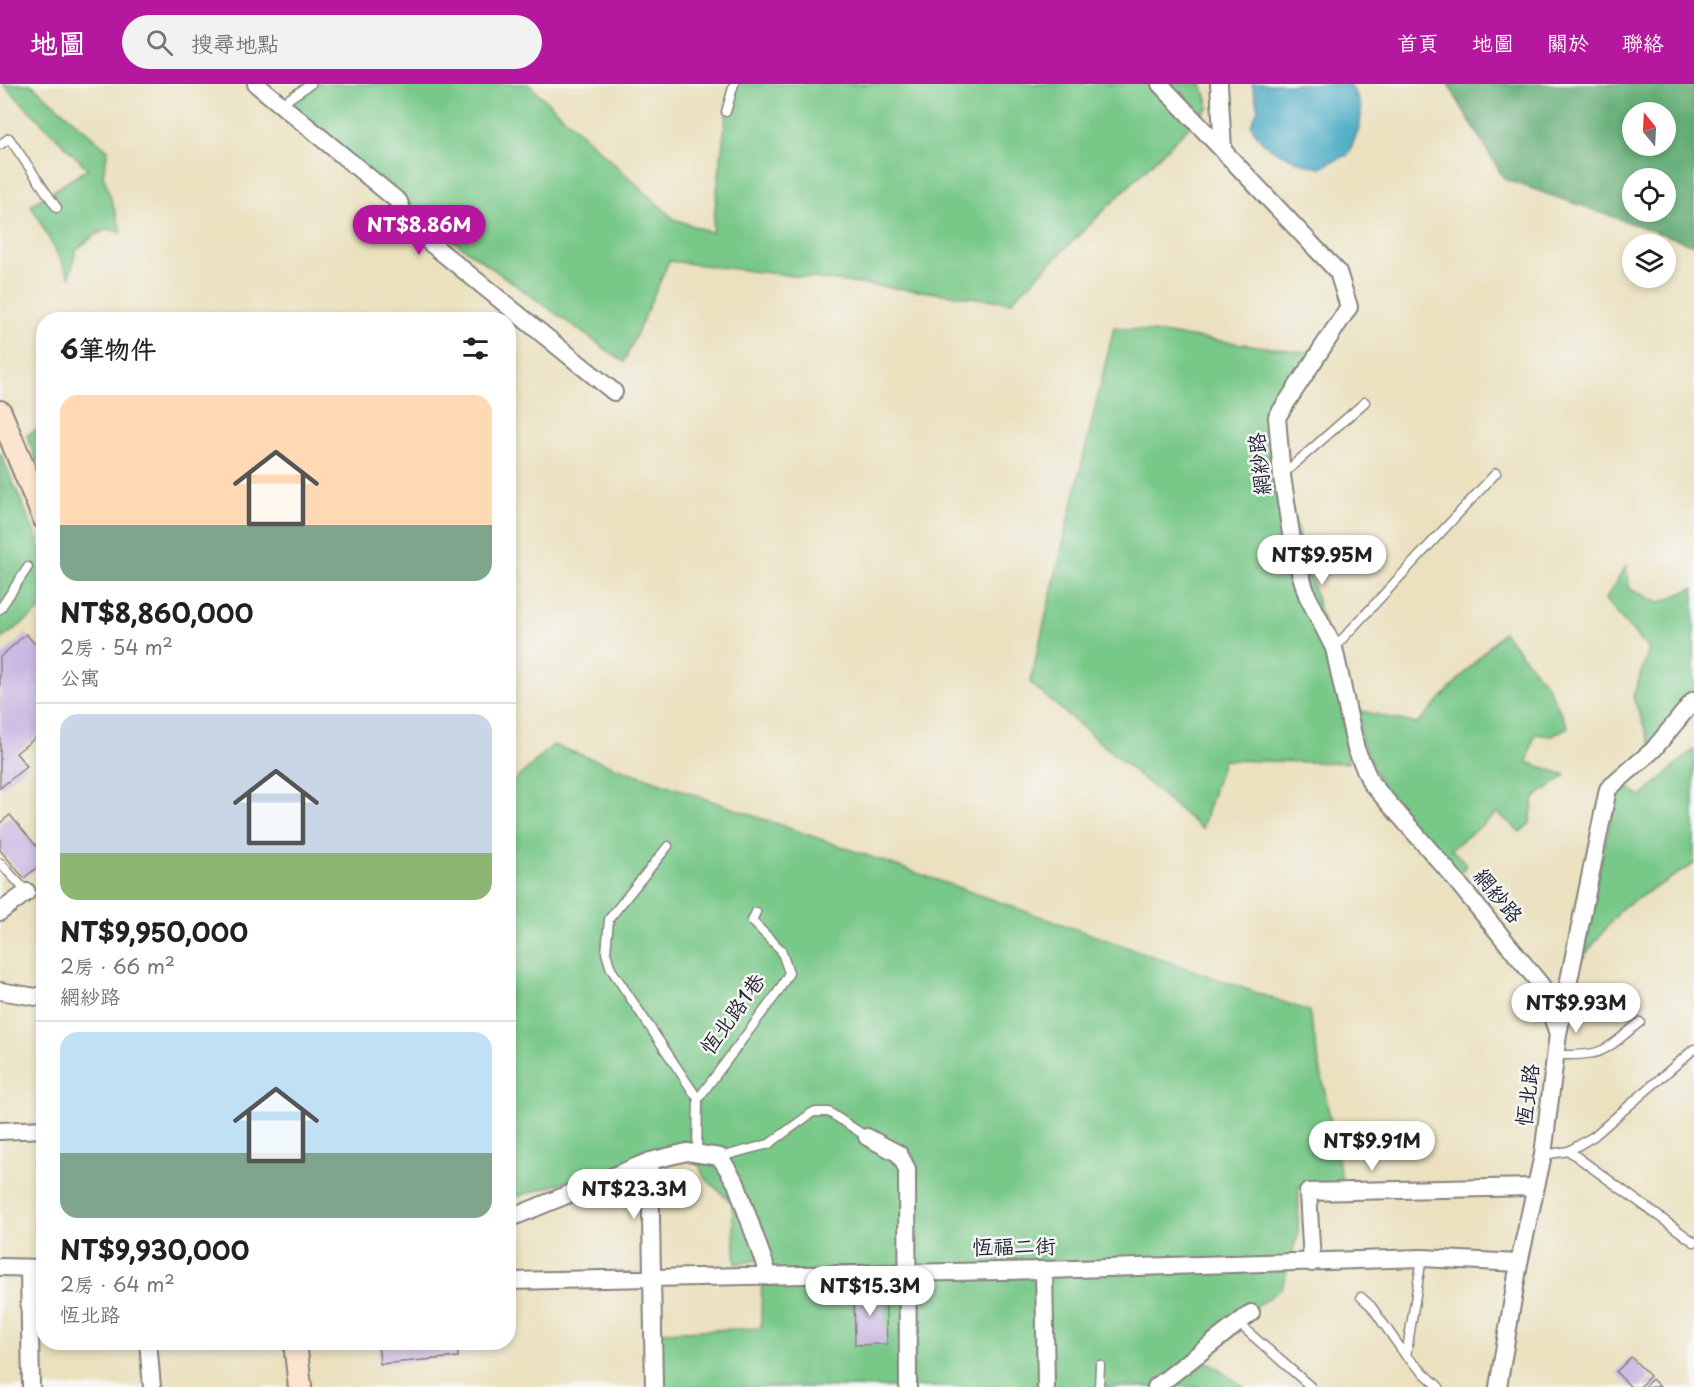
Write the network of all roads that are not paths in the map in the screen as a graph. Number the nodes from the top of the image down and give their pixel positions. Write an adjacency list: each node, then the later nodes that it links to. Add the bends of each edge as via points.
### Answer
1 (256, 84): 6 (street)
2 (311, 84): 6 (lane)
3 (734, 84): 7 (lane)
4 (1161, 84): 9 (street, 網紗路)
5 (1219, 84): 9 (street)
6 (281, 105): 11 (street, via 399,202 408,225)
7 (726, 112)
8 (0, 145): 10 (lane, via 9,138)
9 (1223, 149): 17 (street, 網紗路, via 1338,272 1349,307 1277,417)
10 (57, 208)
11 (515, 312)
12 (516, 313): 13 (street)
13 (614, 392)
14 (1365, 402): 17 (lane)
15 (0, 412): 18 (main road)
16 (1496, 473): 21 (lane)
17 (1282, 476): 21 (street, 網紗路, via 1294,553 1307,595)
18 (36, 499)
19 (28, 567): 20 (lane)
20 (0, 609)
21 (1334, 648): 31 (street, 網紗路, via 1356,749 1371,783 1541,984)
22 (1694, 700): 31 (street, 恆北路, via 1653,750 1608,789)
23 (668, 846): 34 (lane, via 609,919 606,953 611,969)
24 (0, 863): 25 (lane)
25 (27, 892): 26 (street)
26 (0, 912)
27 (756, 912): 34 (lane, 恆北路1巷, via 752,921 781,950 789,973)
28 (0, 991): 29 (street)
29 (36, 997)
30 (1640, 1022): 33 (lane, via 1602,1052 1589,1056)
31 (1558, 1034): 33 (street, 恆北路)
32 (1694, 1049): 38 (lane, via 1594,1136)
33 (1555, 1055): 40 (street, 恆北路)
34 (698, 1099): 39 (lane)
35 (36, 1129): 36 (street)
36 (0, 1131)
37 (867, 1137): 41 (lane, via 829,1112 813,1112 769,1144); 52 (street, via 899,1154 907,1169)
38 (1569, 1150): 40 (lane); 45 (lane)
39 (697, 1152): 41 (street); 42 (street)
40 (1543, 1155): 43 (street, 恆北路)
41 (720, 1157): 53 (street, via 736,1183)
42 (650, 1161): 44 (street); 54 (street)
43 (1536, 1186): 47 (street, via 1308,1192); 48 (street, 恆北路)
44 (516, 1216)
45 (1694, 1242)
46 (1422, 1258): 47 (street, 恆福二街); 48 (street, 恆福二街); 60 (lane)
47 (1312, 1263): 51 (street, 恆福二街)
48 (1519, 1263): 72 (street, 恆北路)
49 (0, 1267): 50 (street)
50 (36, 1268): 62 (street)
51 (1044, 1270): 52 (street, 恆福二街); 67 (street)
52 (908, 1272): 53 (street, 恆福二街); 66 (street)
53 (769, 1276): 54 (street, 恆福二街)
54 (651, 1279): 55 (street, 恆福二街); 65 (street)
55 (516, 1281)
56 (1361, 1297): 60 (lane)
57 (1245, 1318): 69 (street); 70 (lane)
58 (149, 1350): 63 (street)
59 (296, 1350): 64 (main road)
60 (1406, 1356): 71 (lane)
61 (1100, 1365): 68 (lane)
62 (31, 1387)
63 (152, 1387)
64 (300, 1387)
65 (654, 1387)
66 (908, 1387)
67 (1046, 1387)
68 (1099, 1387)
69 (1156, 1387)
70 (1311, 1387)
71 (1439, 1387)
72 (1498, 1387)

